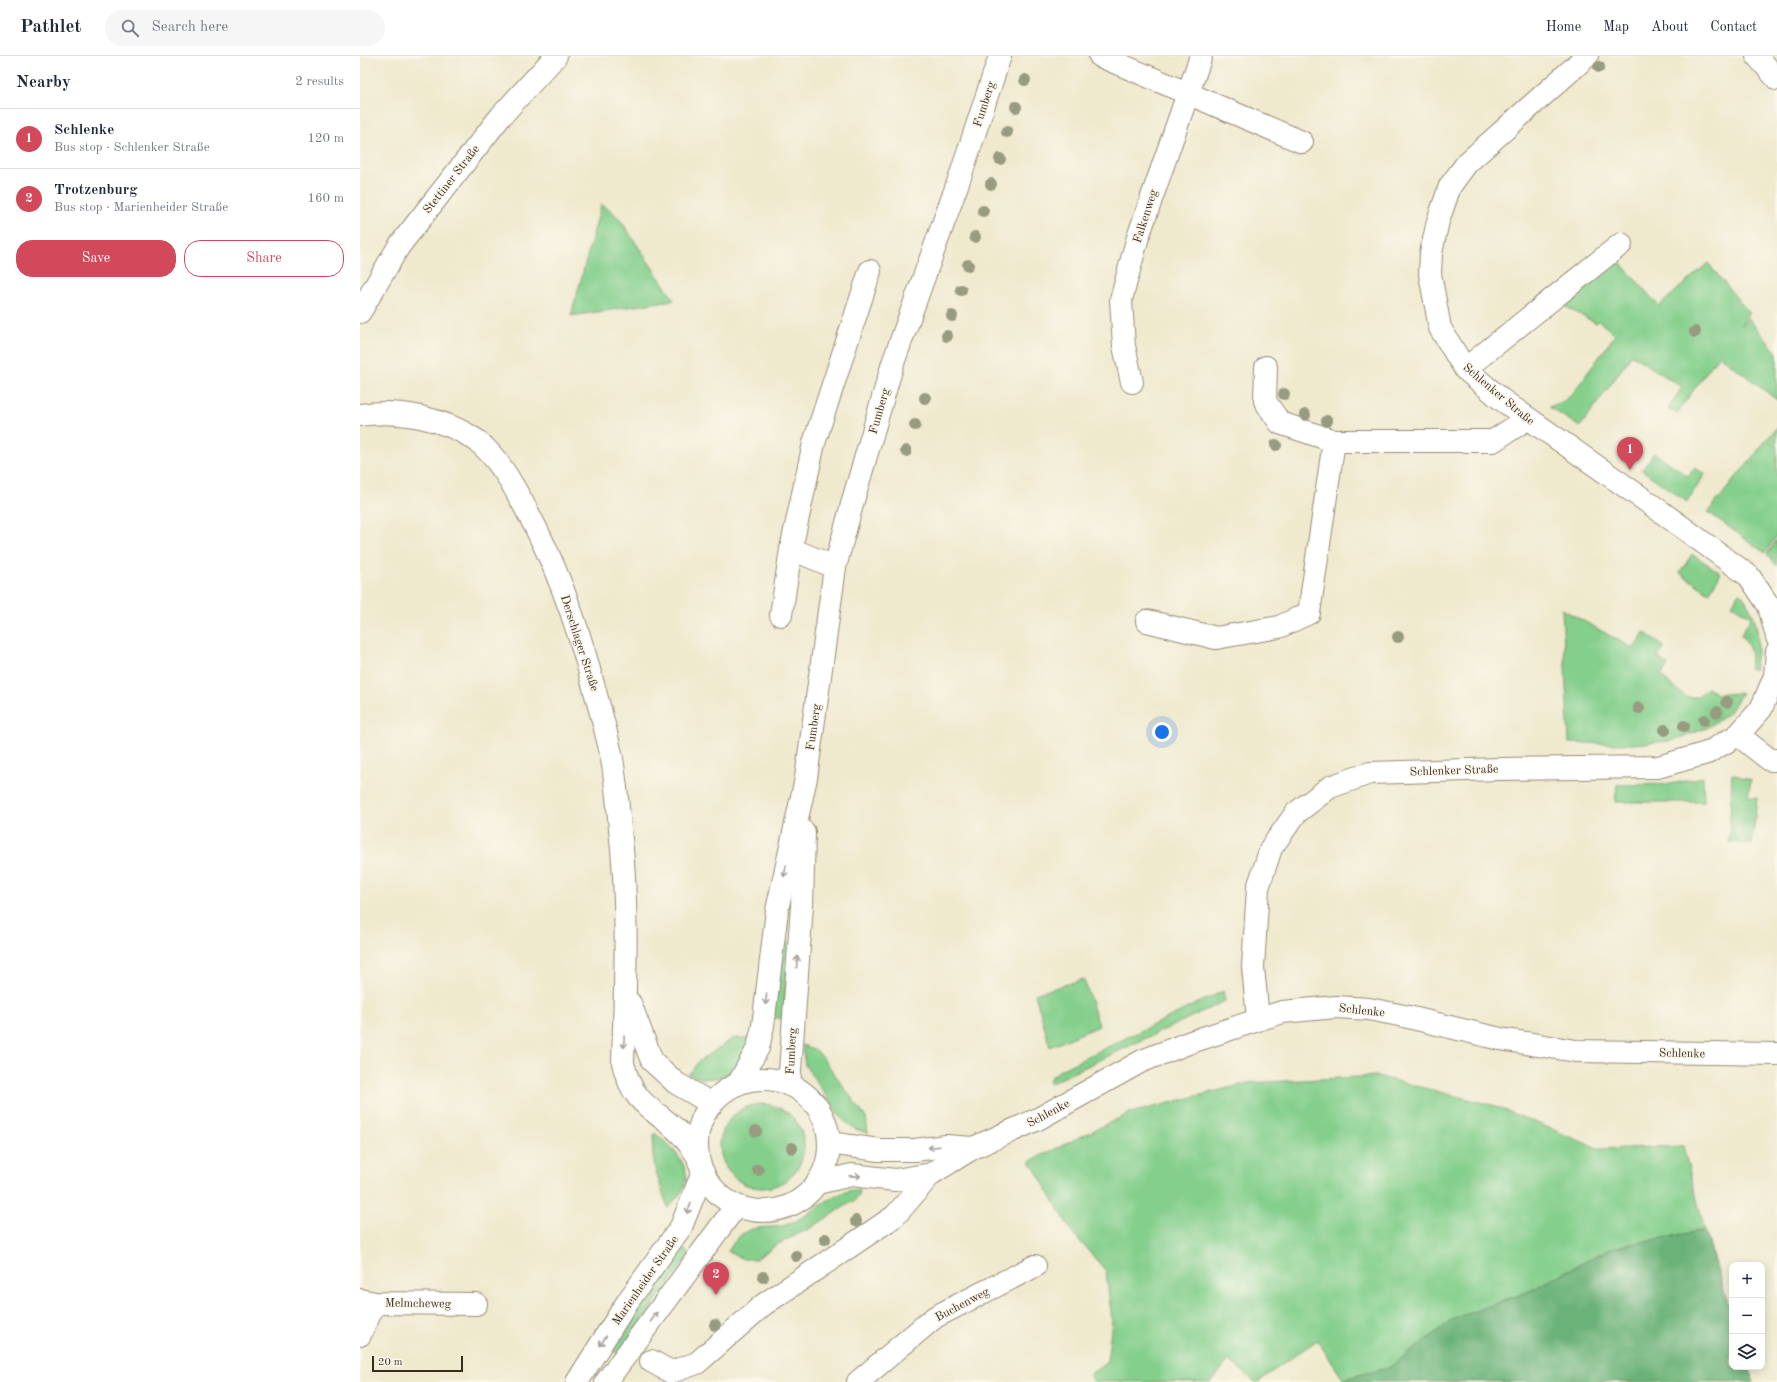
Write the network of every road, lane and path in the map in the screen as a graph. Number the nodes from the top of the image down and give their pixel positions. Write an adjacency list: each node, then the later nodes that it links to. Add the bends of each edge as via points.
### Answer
1 (556, 56): 12 (main road, Stettiner Straße, via 501,116 399,246)
2 (1000, 56): 20 (main road, Fumberg, via 961,174 893,363)
3 (1100, 56): 8 (main road)
4 (1201, 56): 8 (main road, Falkenweg)
5 (1587, 56): 14 (main road, Schlenker Straße, via 1467,163 1450,186 1436,227 1430,274 1440,328)
6 (1757, 56): 7 (main road)
7 (1777, 79)
8 (1187, 93): 9 (main road); 15 (main road, Falkenweg, via 1137,240 1121,300 1124,346)
9 (1302, 142)
10 (1621, 244): 14 (main road)
11 (870, 271): 19 (main road, via 814,443)
12 (360, 312)
13 (1266, 367): 18 (main road, via 1265,401 1280,423)
14 (1465, 369): 17 (main road, Schlenker Straße)
15 (1132, 382)
16 (360, 415): 28 (main road, Derschlager Straße, via 403,415 427,419 454,427 477,441 493,456 514,487 541,538 569,604 586,656 612,759 621,831 626,908)
17 (1527, 419): 18 (main road, via 1494,441); 23 (main road, Schlenker Straße, via 1749,576 1769,606)
18 (1334, 441): 22 (main road, via 1309,613 1279,627 1216,638)
19 (790, 549): 20 (main road); 21 (main road)
20 (835, 567): 27 (main road, Fumberg)
21 (782, 614)
22 (1147, 621)
23 (1777, 637)
24 (1777, 652): 25 (main road, Schlenker Straße, via 1775,676 1761,709)
25 (1738, 735): 26 (main road, via 1770,760); 29 (main road, Schlenker Straße, via 1706,753 1658,767 1370,773 1330,787 1296,813 1271,848 1258,888 1253,967)
26 (1777, 760)
27 (806, 778): 31 (main road, Fumberg, one-way to 31, via 777,910 758,1048); 32 (main road, Fumberg, one-way to 27, via 802,905)
28 (625, 989): 33 (main road, Derschlager Straße, via 652,1061 676,1083); 36 (main road, Derschlager Straße, one-way to 36, via 624,1063 632,1090 648,1108 681,1134)
29 (1258, 1019): 30 (main road, Schlenke, via 1282,1012 1349,1008 1404,1016 1500,1039 1576,1051); 35 (main road, Schlenke, via 1142,1061 1038,1119)
30 (1777, 1054)
31 (738, 1084): 32 (main road, via 766,1080); 33 (main road)
32 (789, 1085): 34 (main road, via 802,1092 817,1108 826,1128)
33 (712, 1104): 36 (main road, via 702,1120 698,1138)
34 (829, 1143): 35 (main road, Schlenke, one-way to 34, via 946,1146 915,1150 879,1150); 38 (main road, via 826,1164)
35 (972, 1148): 37 (main road, Schlenke)
36 (700, 1164): 39 (main road, via 711,1186); 45 (main road, Marienheider Straße, one-way to 45, via 681,1227 628,1302)
37 (931, 1174): 38 (main road, Schlenke, one-way to 37, via 852,1175 895,1180); 44 (main road, via 894,1216 763,1306 697,1363 671,1372)
38 (817, 1183): 39 (main road, via 809,1193 787,1207 761,1211)
39 (736, 1206): 46 (main road, one-way to 39)
40 (1035, 1266): 47 (main road, Buchenweg, via 935,1317)
41 (368, 1301): 42 (main road, Melmcheweg); 43 (main road)
42 (476, 1304)
43 (360, 1335)
44 (651, 1361)
45 (577, 1382)
46 (606, 1382)
47 (858, 1382)

